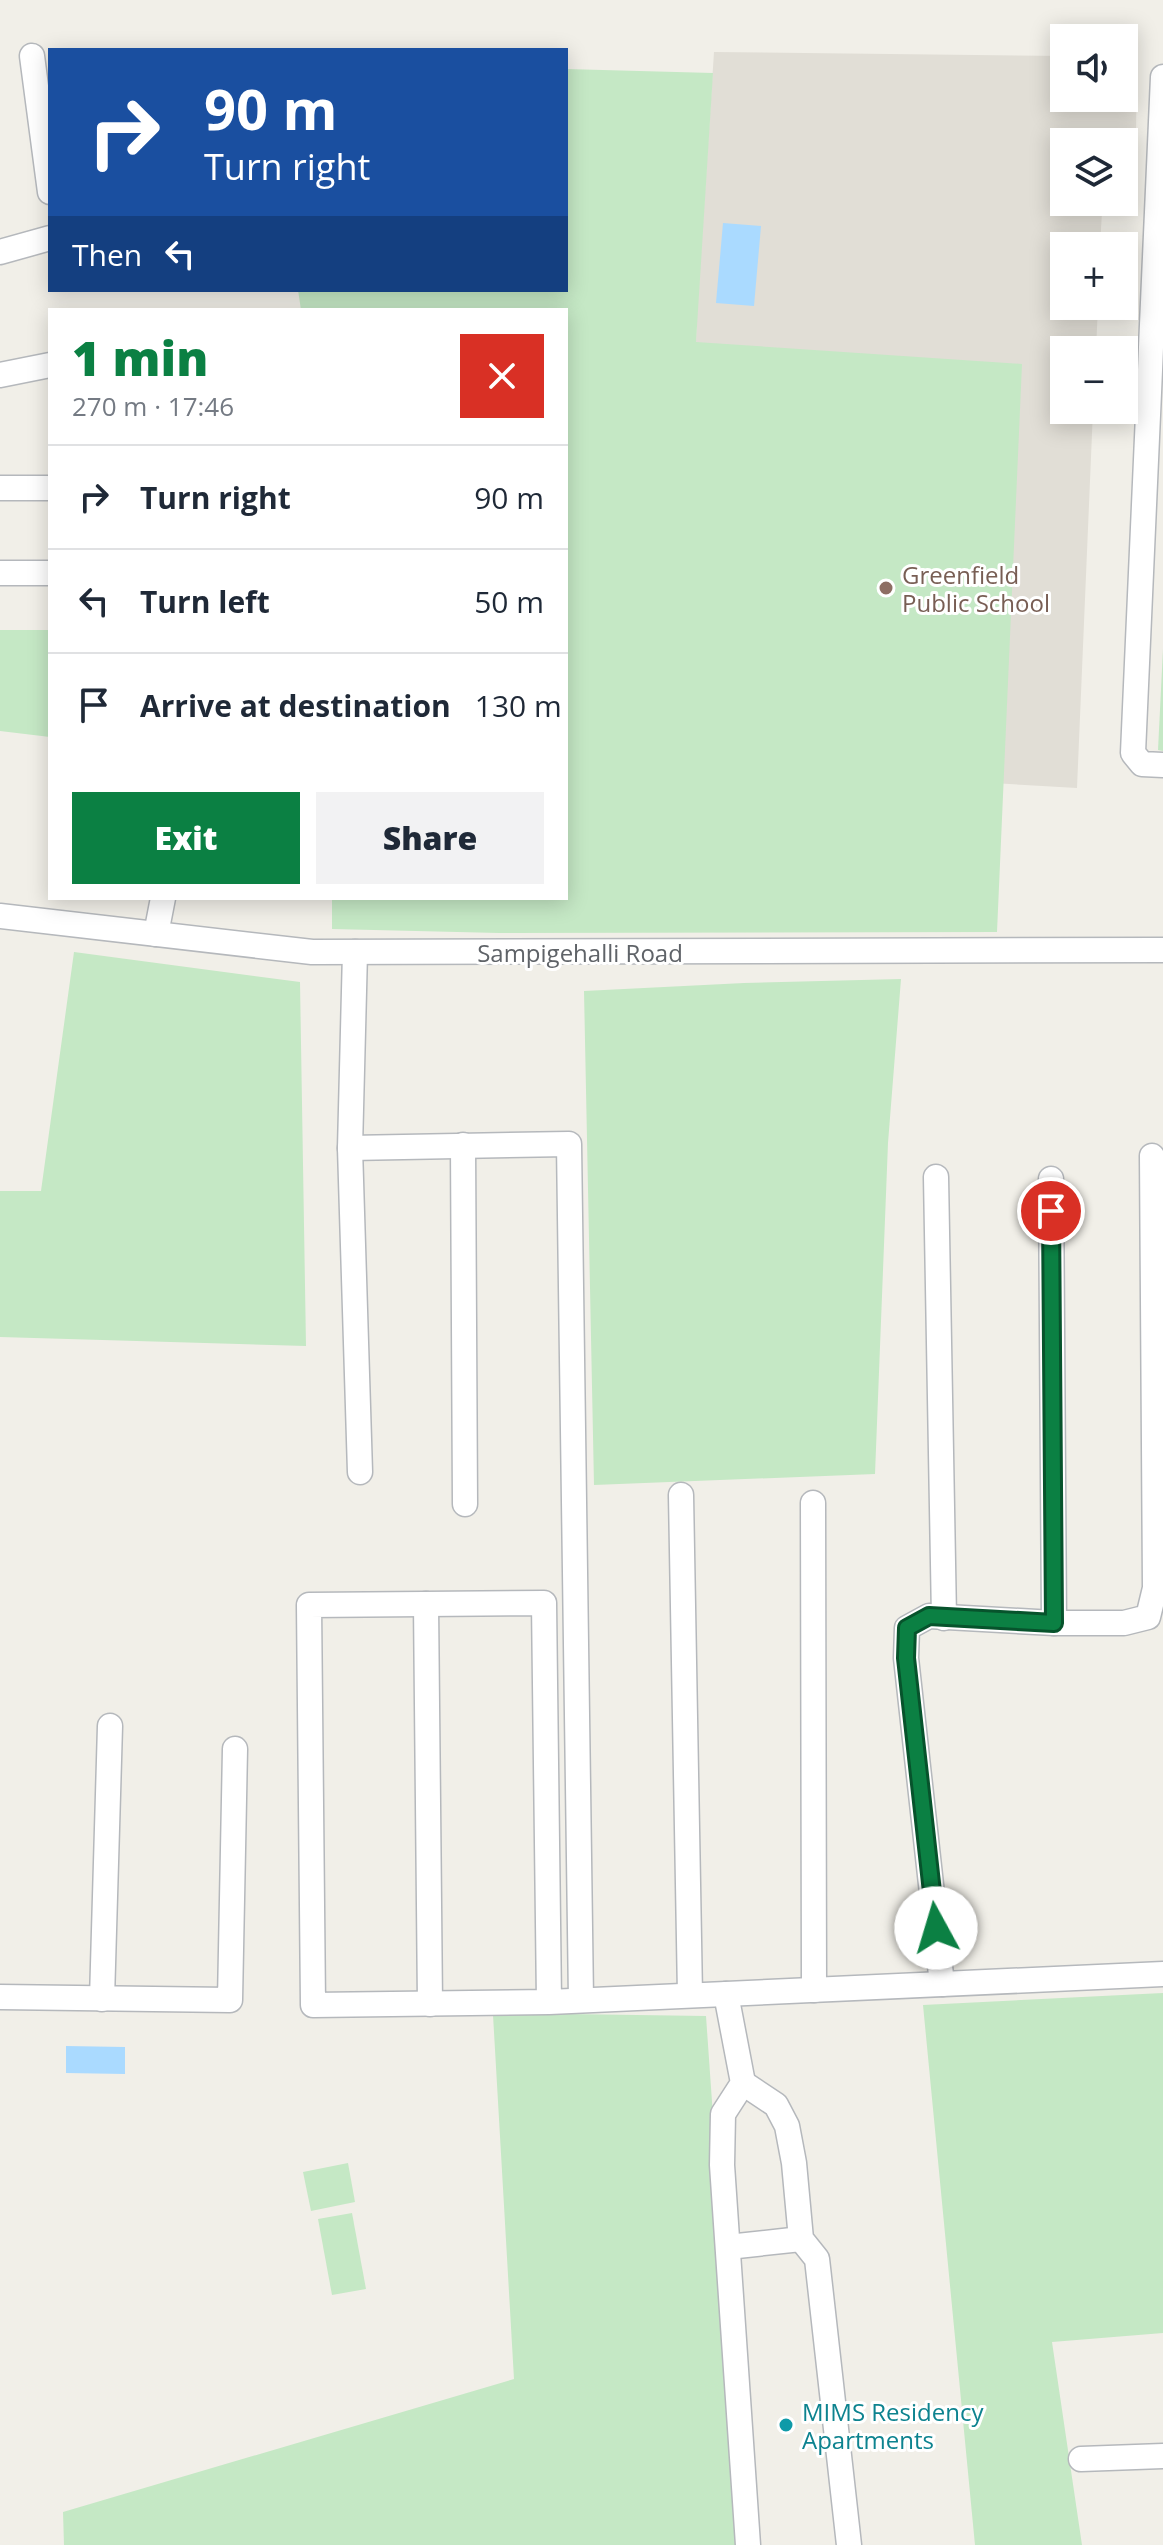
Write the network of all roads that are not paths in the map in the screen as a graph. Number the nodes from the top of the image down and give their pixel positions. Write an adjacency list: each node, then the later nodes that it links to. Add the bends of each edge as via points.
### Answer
1 (32, 56): 4 (street)
2 (1163, 77): 3 (street)
3 (1162, 143): 13 (street, via 1133,753 1142,764)
4 (48, 177)
5 (48, 238): 6 (street)
6 (1, 245)
7 (48, 365): 8 (street)
8 (0, 375)
9 (0, 488): 10 (street)
10 (48, 488)
11 (0, 573): 12 (street)
12 (48, 573)
13 (1163, 765)
14 (163, 900): 16 (street)
15 (0, 916): 16 (street, Sampigehalli Road)
16 (156, 934): 18 (street, Sampigehalli Road)
17 (1163, 950): 18 (street, Sampigehalli Road)
18 (355, 952): 20 (street)
19 (463, 1145): 20 (street); 27 (street); 41 (street, via 569,1144)
20 (350, 1148): 24 (street)
21 (1152, 1156): 28 (street)
22 (936, 1177): 30 (street)
23 (1051, 1179): 31 (street)
24 (360, 1472)
25 (681, 1495): 38 (street)
26 (813, 1503): 36 (street)
27 (465, 1504)
28 (1159, 1553): 31 (street, via 1148,1617 1124,1623)
29 (426, 1604): 42 (street, via 544,1603); 43 (street); 43 (street, via 309,1605 313,2005)
30 (944, 1618): 31 (street); 35 (street, via 929,1616 907,1628 906,1658)
31 (1054, 1623)
32 (110, 1726): 40 (street)
33 (235, 1749): 40 (street, via 230,2000)
34 (1163, 1974): 35 (street)
35 (942, 1984): 36 (street)
36 (814, 1990): 37 (street)
37 (726, 1994): 38 (street); 44 (street)
38 (690, 1995): 41 (street)
39 (0, 1997): 40 (street)
40 (102, 1999)
41 (581, 2000): 42 (street)
42 (549, 2002): 43 (street)
43 (430, 2004)
44 (743, 2083): 45 (street, via 776,2105 787,2126); 46 (street, via 723,2114)
45 (801, 2239): 46 (street); 50 (street, via 817,2259)
46 (728, 2247): 49 (street)
47 (1163, 2456): 48 (street)
48 (1081, 2459)
49 (748, 2545)
50 (849, 2545)

